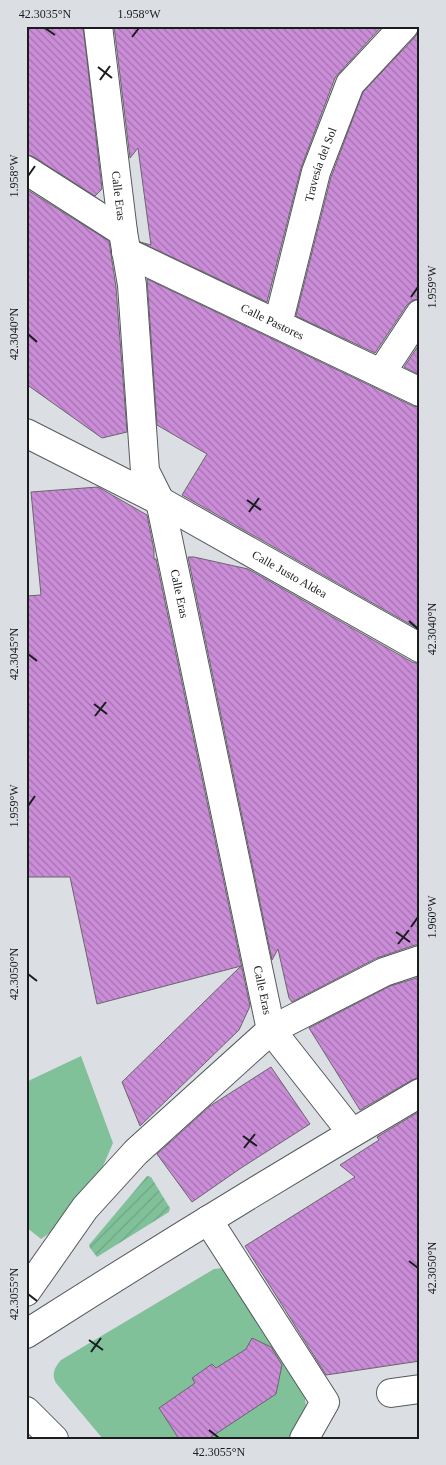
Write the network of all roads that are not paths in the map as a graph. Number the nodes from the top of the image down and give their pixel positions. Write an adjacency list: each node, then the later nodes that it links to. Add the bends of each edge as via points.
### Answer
1 (98, 26): 4 (street, Calle Eras)
2 (404, 26): 6 (street, Travesía del Sol, via 350,84 316,172)
3 (26, 170): 4 (street, Calle Pastores)
4 (124, 242): 6 (street, Calle Pastores); 10 (street, Calle Eras, via 132,285 145,471)
5 (420, 314): 7 (street)
6 (278, 324): 7 (street, Calle Pastores)
7 (381, 373): 8 (street, Calle Pastores)
8 (420, 392)
9 (26, 433): 10 (street, Calle Justo Aldea)
10 (160, 501): 11 (street, Calle Justo Aldea); 13 (street, Calle Eras)
11 (420, 648)
12 (420, 960): 13 (street, via 384,972)
13 (271, 1030): 15 (street, Calle Eras); 17 (street, via 136,1152 85,1208)
14 (420, 1093): 15 (street)
15 (352, 1133): 16 (street)
16 (208, 1220): 18 (street); 23 (street, via 325,1402)
17 (26, 1292)
18 (26, 1334)
19 (420, 1389): 20 (street)
20 (391, 1393)
21 (26, 1411): 22 (street)
22 (54, 1439)
23 (304, 1439)

